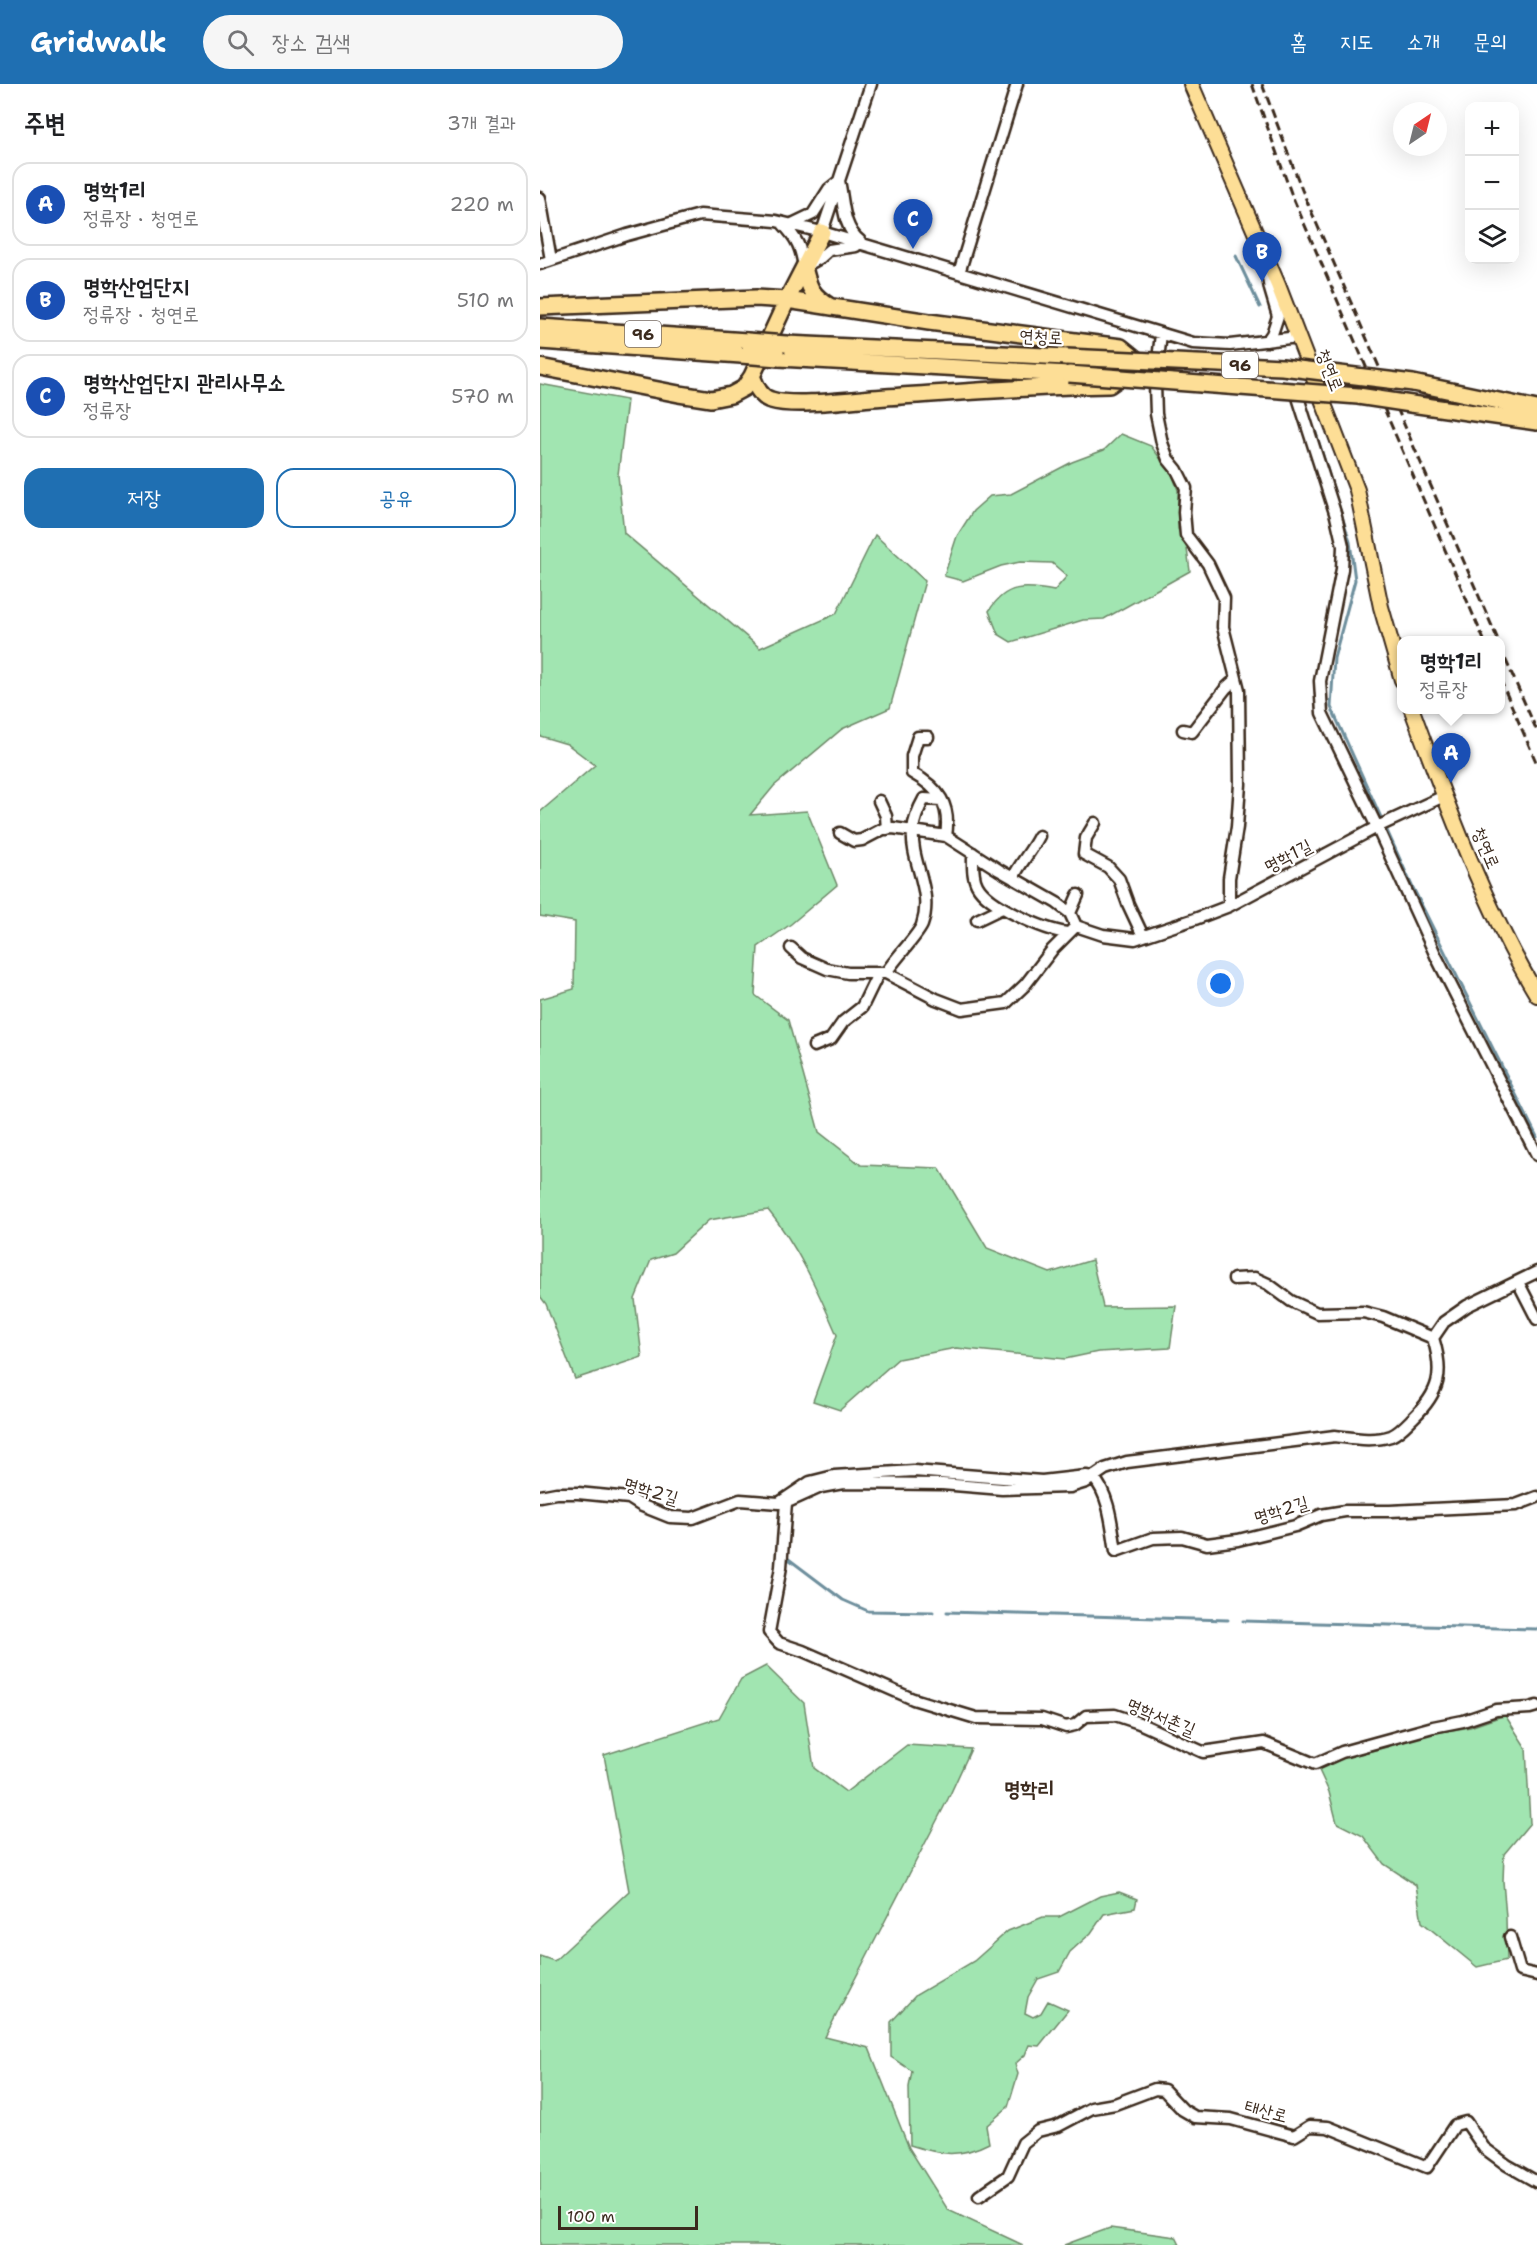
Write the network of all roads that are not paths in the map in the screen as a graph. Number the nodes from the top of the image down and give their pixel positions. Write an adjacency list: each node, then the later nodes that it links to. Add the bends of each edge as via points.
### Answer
1 (871, 84): 4 (street)
2 (1017, 84): 13 (street)
3 (1191, 84): 9 (main road, 청연로)
4 (839, 180): 6 (street, via 813,214); 7 (street); 8 (street, via 851,234)
5 (540, 198): 10 (street)
6 (786, 224): 7 (street); 10 (street, via 700,215); 12 (street, via 801,248)
7 (822, 232): 8 (street); 12 (highway)
8 (865, 245): 12 (street, via 829,250); 13 (street)
9 (1264, 252): 20 (main road, 청연로); 22 (street, via 1269,289 1278,316)
10 (551, 260): 11 (street)
11 (540, 264)
12 (804, 267): 14 (highway, via 788,286); 15 (highway); 17 (highway, via 809,288)
13 (959, 273): 19 (street)
14 (760, 299): 15 (highway); 16 (highway)
15 (787, 300): 17 (highway); 27 (highway)
16 (540, 307)
17 (832, 308): 25 (highway, via 1121,347)
18 (540, 327): 23 (highway, 연청로 / 96)
19 (1161, 334): 22 (street, via 1193,343); 32 (street, via 1155,385 1160,434 1168,459 1186,488 1186,535 1208,564 1224,598 1223,627)
20 (1298, 337): 22 (street); 31 (main road, 청연로, via 1357,490)
21 (540, 341): 23 (highway, 연청로 / 96)
22 (1267, 341)
23 (744, 348): 24 (highway, 연청로 / 96, bridge)
24 (782, 351): 25 (highway, 연청로 / 96, bridge); 28 (highway, 연청로 / 96)
25 (1137, 360): 30 (highway, 연청로 / 96, bridge, via 1282,367 1413,383)
26 (540, 367): 27 (highway, via 711,399 744,388)
27 (752, 376): 28 (highway, via 762,395 782,402)
28 (1069, 380): 29 (highway, 연청로 / 96, bridge, via 1119,378)
29 (1296, 391): 30 (highway, 연청로 / 96, bridge); 40 (street, via 1343,546 1320,681 1322,713)
30 (1535, 412)
31 (1397, 665)
32 (1236, 679): 34 (street, via 1191,732); 49 (street, via 1240,784)
33 (1413, 714): 36 (main road, 청연로)
34 (1183, 730)
35 (928, 737): 37 (street, via 918,737 912,773 928,782)
36 (1444, 796): 40 (street, 명학1길); 57 (main road, 청연로, via 1503,933)
37 (941, 800): 42 (street, via 924,800); 44 (street, via 949,819)
38 (879, 801): 41 (street)
39 (1095, 823): 54 (street, via 1086,838 1084,854 1108,867 1119,879)
40 (1378, 827): 49 (street, 명학1길); 59 (street, via 1436,956)
41 (887, 829): 42 (street); 43 (street, via 854,841)
42 (913, 830): 44 (street); 56 (street, via 927,899 922,927)
43 (840, 833)
44 (946, 836): 46 (street)
45 (1040, 836): 47 (street)
46 (973, 853): 47 (street); 50 (street, 명학1길, via 973,874 978,886)
47 (1013, 878): 51 (street)
48 (1078, 895): 51 (street)
49 (1229, 906): 54 (street, 명학1길)
50 (1002, 908): 52 (street); 53 (street, 명학1길, via 1057,932)
51 (1070, 913): 53 (street)
52 (977, 920)
53 (1071, 930): 54 (street, 명학1길, via 1135,939); 56 (street, via 1006,1003 962,1009)
54 (1143, 936)
55 (791, 948): 56 (street, via 802,958 827,969)
56 (882, 974): 58 (street, via 862,1007 843,1022 831,1040)
57 (1537, 995)
58 (814, 1046)
59 (1537, 1155)
60 (1537, 1272): 62 (street)
61 (1234, 1279): 64 (street, via 1255,1278 1317,1313 1363,1312)
62 (1518, 1282): 63 (street); 64 (street, via 1444,1322)
63 (1537, 1319)
64 (1433, 1338): 65 (street, 명학2길, via 1440,1359 1435,1392 1423,1409 1393,1435 1361,1439 1335,1436 1161,1457 1127,1462 1105,1469)
65 (1094, 1478): 67 (street, 명학2길, via 1109,1511 1116,1551 1153,1538 1182,1537 1208,1544 1238,1540 1345,1511 1516,1505); 68 (street, 명학2길, via 1070,1487 1002,1490 942,1484 843,1483)
66 (540, 1496): 68 (street, 명학2길, via 578,1493 629,1498 670,1517 693,1518 740,1500)
67 (1537, 1497)
68 (785, 1501): 69 (street, 명학서촌길, via 781,1567 769,1632 779,1643 955,1713 976,1718 1042,1719 1066,1727 1086,1716 1115,1715 1203,1752 1264,1743 1314,1764 1433,1726 1497,1710)
69 (1537, 1706)
70 (1510, 1937): 71 (street, via 1520,1971)
71 (1537, 1975)
72 (1537, 2182): 73 (street, 태산로, via 1484,2148 1466,2122 1455,2125 1427,2167 1328,2127 1310,2126 1294,2136 1231,2119 1195,2117 1164,2090 1155,2089 1092,2108 1058,2126 1038,2131 1023,2143 1008,2176)
73 (980, 2196)

